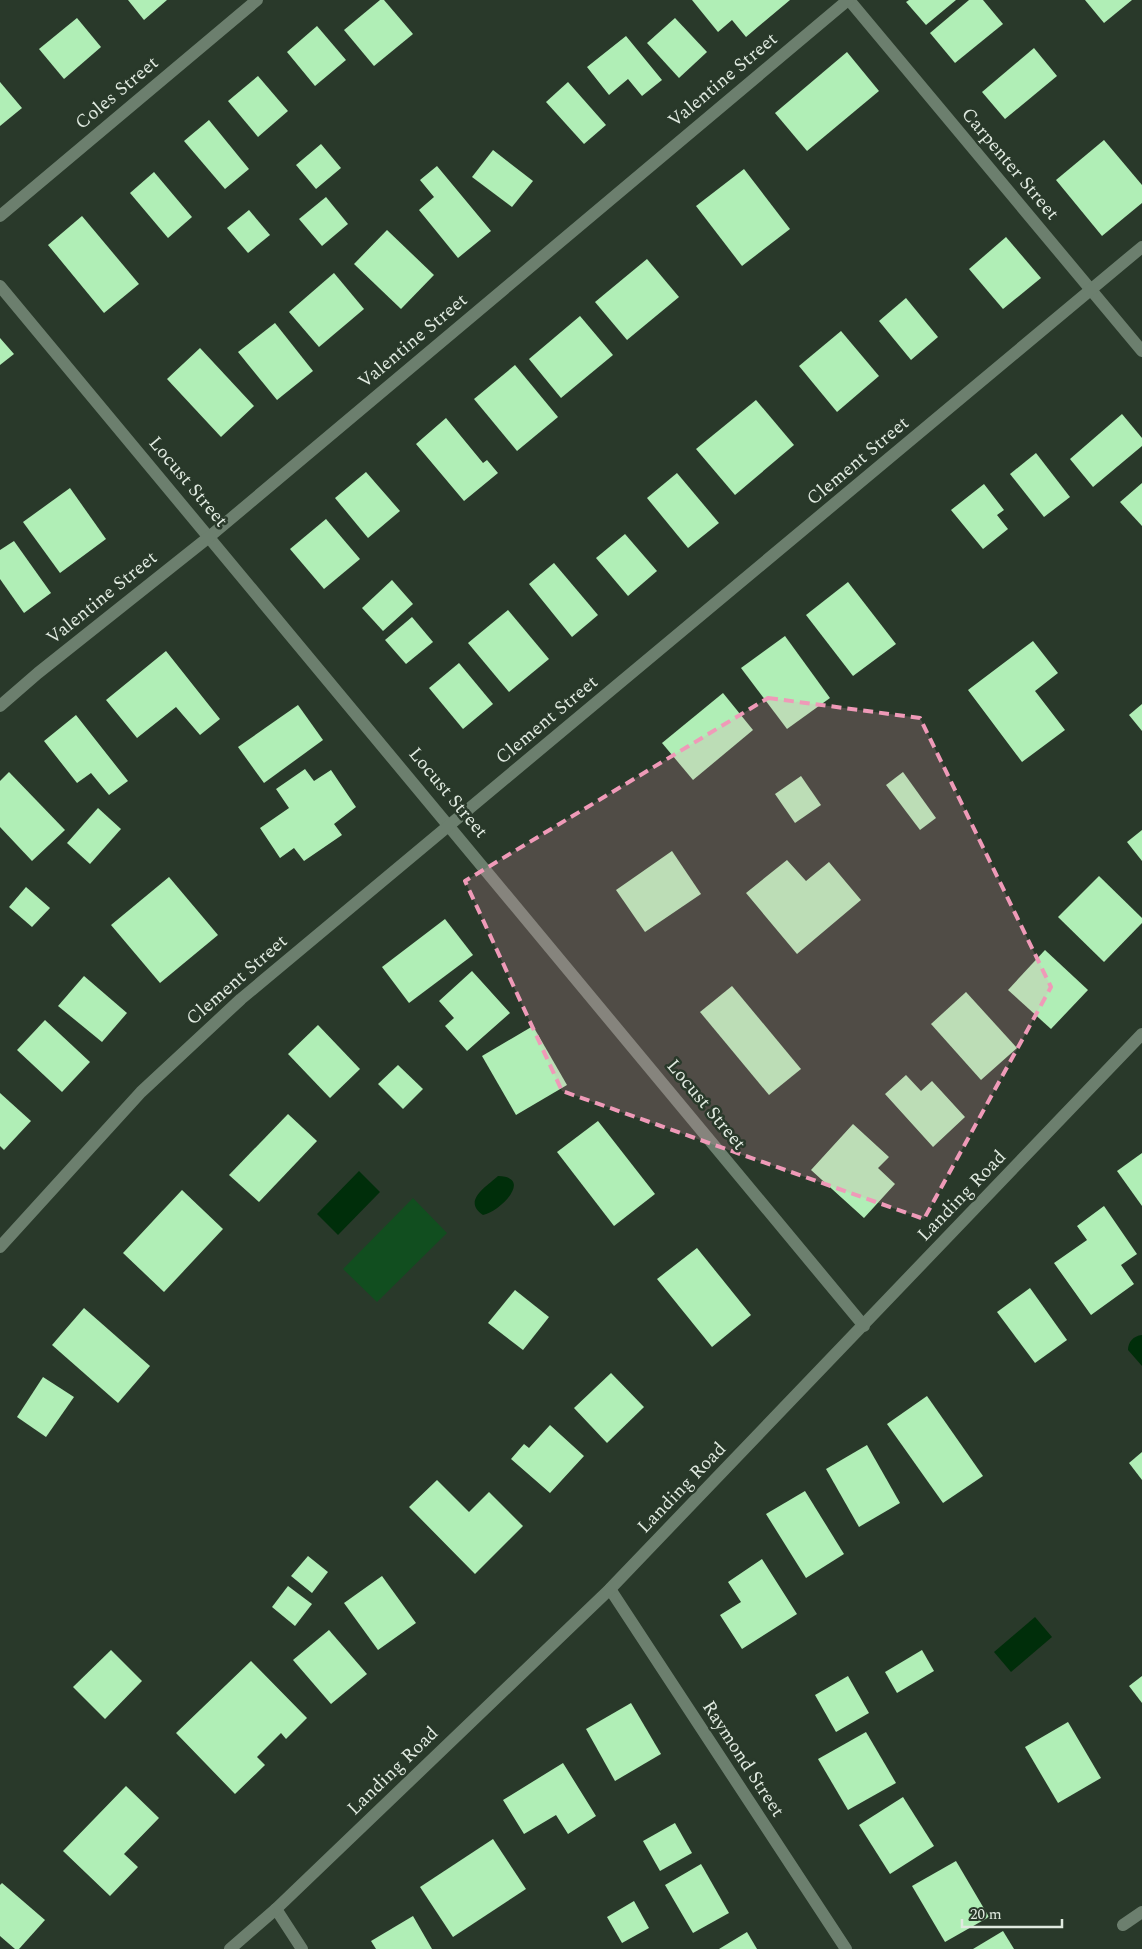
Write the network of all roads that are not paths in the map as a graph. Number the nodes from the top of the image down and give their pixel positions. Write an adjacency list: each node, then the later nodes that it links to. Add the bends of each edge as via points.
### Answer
1 (257, 0): 3 (street, Coles Street)
2 (848, 0): 6 (street, Carpenter Street); 8 (street, Valentine Street)
3 (0, 216)
4 (1142, 247): 6 (street, Clement Street)
5 (0, 286): 8 (street, Locust Street)
6 (1091, 290): 7 (street, Carpenter Street); 10 (street, Clement Street)
7 (1142, 350)
8 (209, 537): 9 (street, Valentine Street); 10 (street, Locust Street)
9 (0, 706)
10 (451, 826): 12 (street, Clement Street, via 234,1005 141,1092); 13 (street, Locust Street)
11 (1142, 1034): 13 (street, Landing Road)
12 (0, 1246)
13 (864, 1326): 14 (street, Landing Road)
14 (610, 1589): 15 (street, Landing Road); 20 (street, Raymond Street)
15 (276, 1910): 18 (street, Landing Road); 19 (street)
16 (1142, 1912): 17 (street)
17 (1123, 1925)
18 (230, 1949)
19 (302, 1949)
20 (846, 1949)

